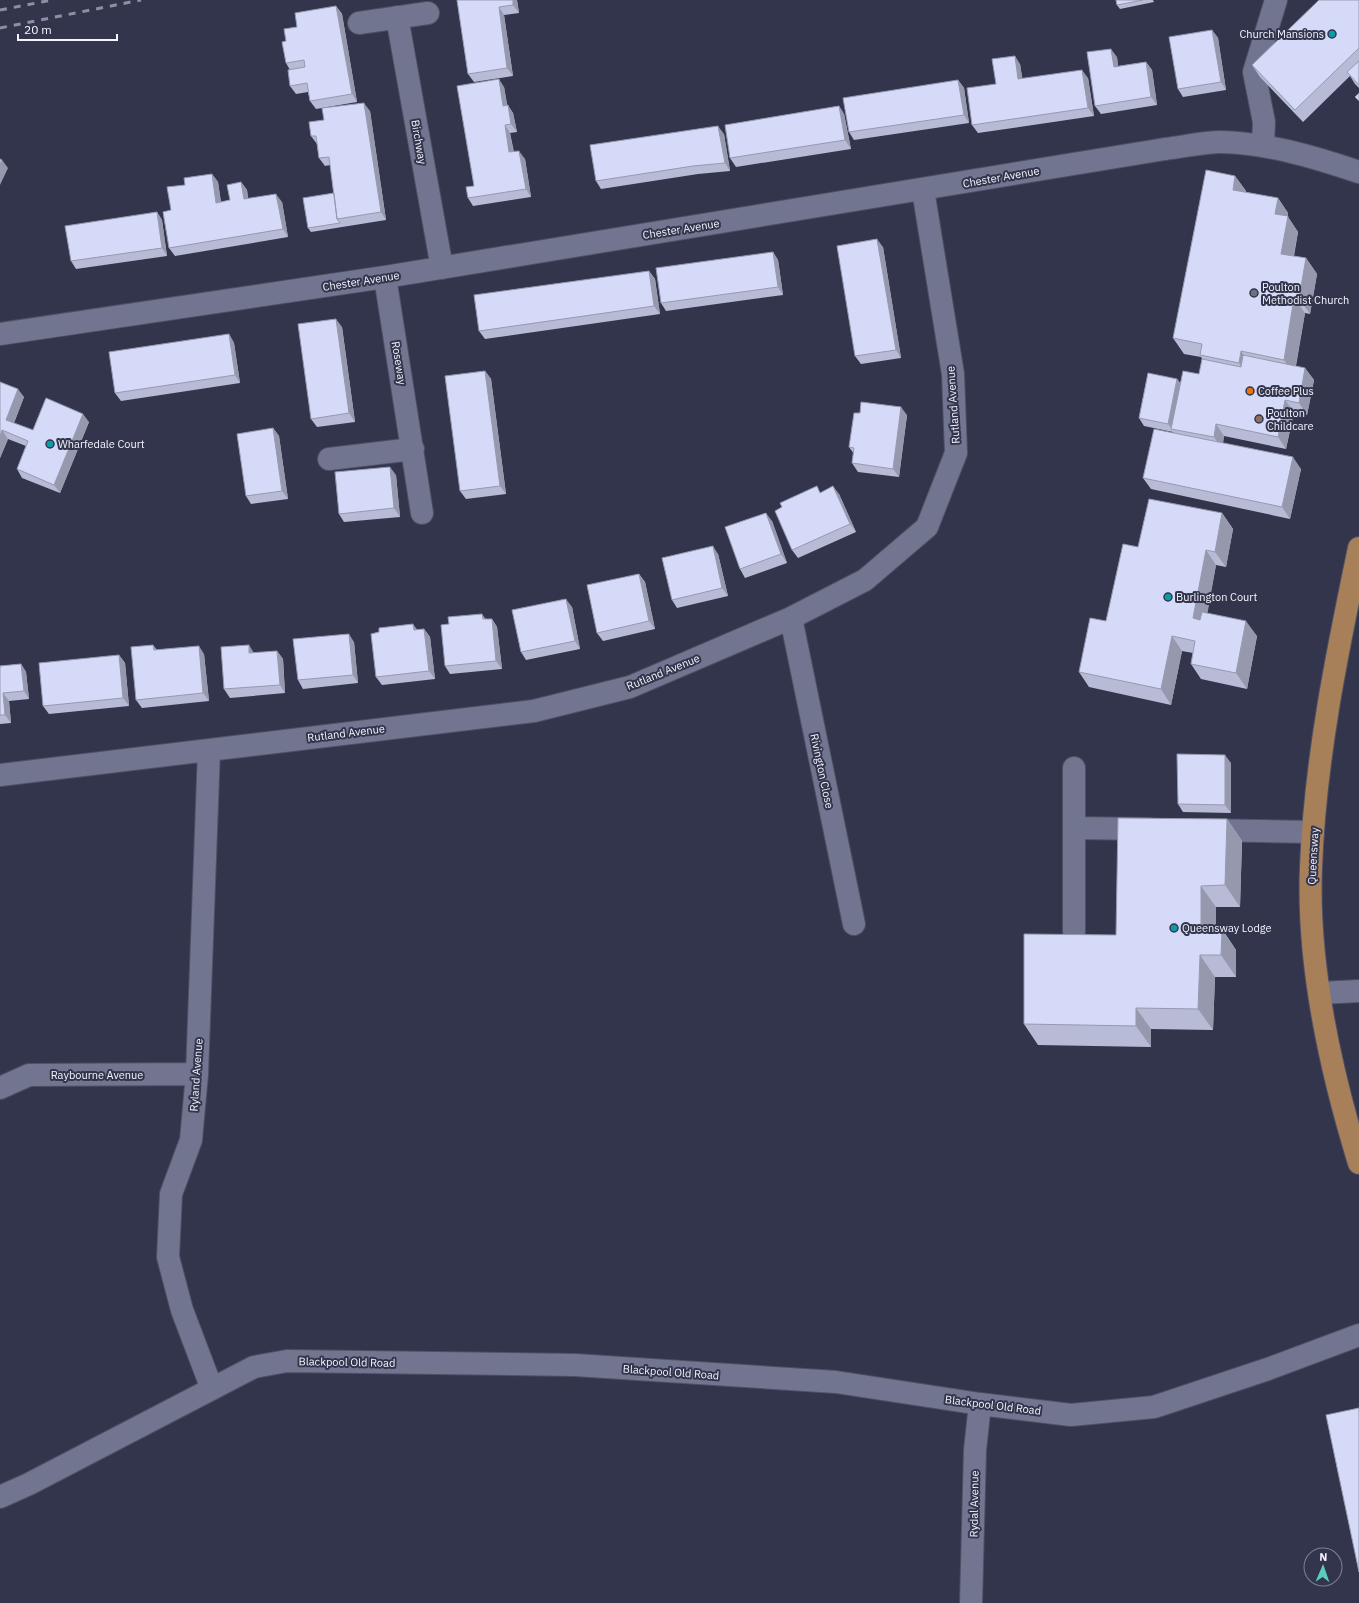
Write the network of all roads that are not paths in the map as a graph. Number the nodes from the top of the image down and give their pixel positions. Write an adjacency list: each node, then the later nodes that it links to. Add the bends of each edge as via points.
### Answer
1 (1276, 0): 5 (street, via 1254,72 1264,122)
2 (428, 13): 3 (street)
3 (397, 17): 4 (street); 8 (street, Birchway)
4 (359, 22)
5 (1263, 145): 6 (street, Chester Avenue); 7 (street, Chester Avenue, via 1219,142 1165,149)
6 (1359, 172)
7 (923, 190): 8 (street, Chester Avenue); 15 (street, Rutland Avenue, via 953,374 956,453 928,527 864,580)
8 (442, 268): 9 (street, Chester Avenue)
9 (385, 277): 10 (street, Chester Avenue); 11 (street, Roseway)
10 (0, 334)
11 (413, 449): 12 (street); 13 (street, Roseway)
12 (329, 459)
13 (422, 513)
14 (1359, 548): 20 (main road, Queensway, via 1324,735)
15 (791, 618): 16 (street, Rutland Avenue, via 630,687 534,711); 21 (street, Rivington Close)
16 (209, 750): 18 (street, Rutland Avenue); 25 (street, Ryland Avenue)
17 (1074, 768): 19 (street)
18 (0, 775)
19 (1074, 828): 20 (street); 22 (street)
20 (1313, 832): 24 (main road, Queensway, via 1311,902)
21 (854, 924)
22 (1074, 931)
23 (1359, 991): 24 (street)
24 (1320, 993): 27 (main road, Queensway, via 1344,1112)
25 (197, 1074): 26 (street, Raybourne Avenue, via 29,1075); 29 (street, Ryland Avenue, via 191,1140 171,1194 168,1257 182,1310)
26 (0, 1088)
27 (1359, 1163)
28 (1359, 1335): 30 (street, Blackpool Old Road, via 1154,1407 1071,1415)
29 (212, 1388): 30 (street, Blackpool Old Road, via 254,1367 287,1362 567,1365 836,1382); 31 (street, Blackpool Old Road)
30 (980, 1404): 32 (street, Rydal Avenue, via 975,1450)
31 (0, 1497)
32 (971, 1603)

